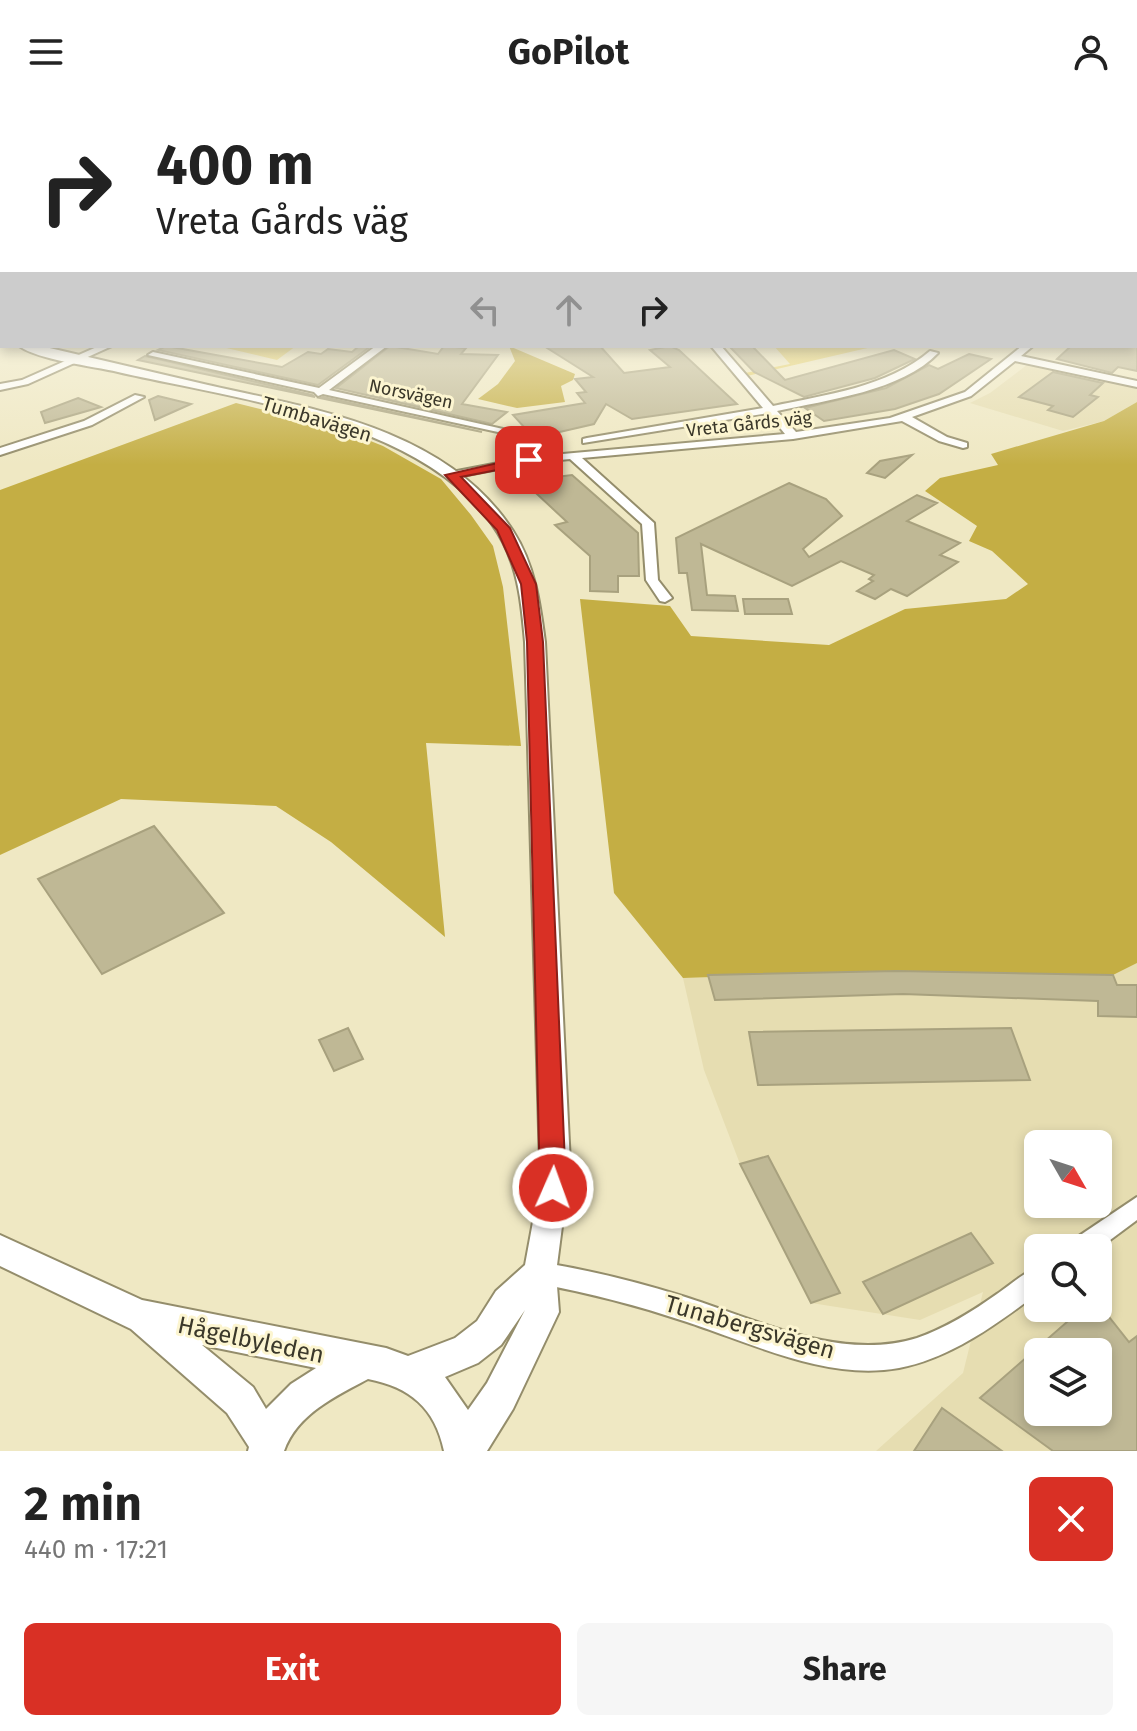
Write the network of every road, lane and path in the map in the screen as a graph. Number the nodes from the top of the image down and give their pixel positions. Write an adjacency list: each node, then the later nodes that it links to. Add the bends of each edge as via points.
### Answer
1 (33, 348): 9 (main road, Tumbavägen)
2 (103, 348): 9 (street)
3 (379, 348): 12 (street, Norsvägen)
4 (718, 348): 14 (street)
5 (1026, 348): 8 (street, Vreta Gårds väg)
6 (933, 353): 14 (street, via 925,363 892,378)
7 (153, 355): 12 (street, Norsvägen)
8 (1015, 358): 10 (street); 15 (street, Vreta Gårds väg, via 968,394)
9 (80, 359): 11 (street); 22 (main road, Tumbavägen, via 324,417 391,442)
10 (1137, 384)
11 (0, 387)
12 (318, 393): 16 (street, Norsvägen)
13 (139, 397): 20 (street, via 88,423)
14 (769, 410): 17 (street); 18 (street)
15 (905, 418): 17 (street, Vreta Gårds väg); 19 (street)
16 (498, 429)
17 (793, 436): 21 (street, Vreta Gårds väg)
18 (587, 441)
19 (963, 445)
20 (0, 452)
21 (573, 456): 22 (street, Vreta Gårds väg); 23 (street, via 648,523 652,580)
22 (452, 475): 27 (main road, Tumbavägen, via 503,528 529,584 555,1164)
23 (665, 598)
24 (1137, 1207): 25 (street)
25 (1100, 1234)
26 (0, 1250): 29 (main road, Hågelbyleden)
27 (540, 1273): 28 (street, Tunabergsvägen, via 590,1281 798,1346 853,1356 898,1355 944,1341); 31 (main road, via 508,1303 489,1333 466,1351); 32 (main road, Tumbavägen, via 542,1312)
28 (1024, 1288)
29 (140, 1316): 30 (main road, Hågelbyleden); 33 (main road, Hågelbyleden, via 240,1400)
30 (362, 1363): 31 (main road, Hågelbyleden); 33 (main road, via 307,1392 282,1416)
31 (409, 1373): 34 (main road, via 440,1393 458,1426)
32 (500, 1396): 35 (main road, Tumbavägen); 36 (main road, Tumbavägen)
33 (267, 1448)
34 (462, 1451)
35 (469, 1451)
36 (482, 1451)

